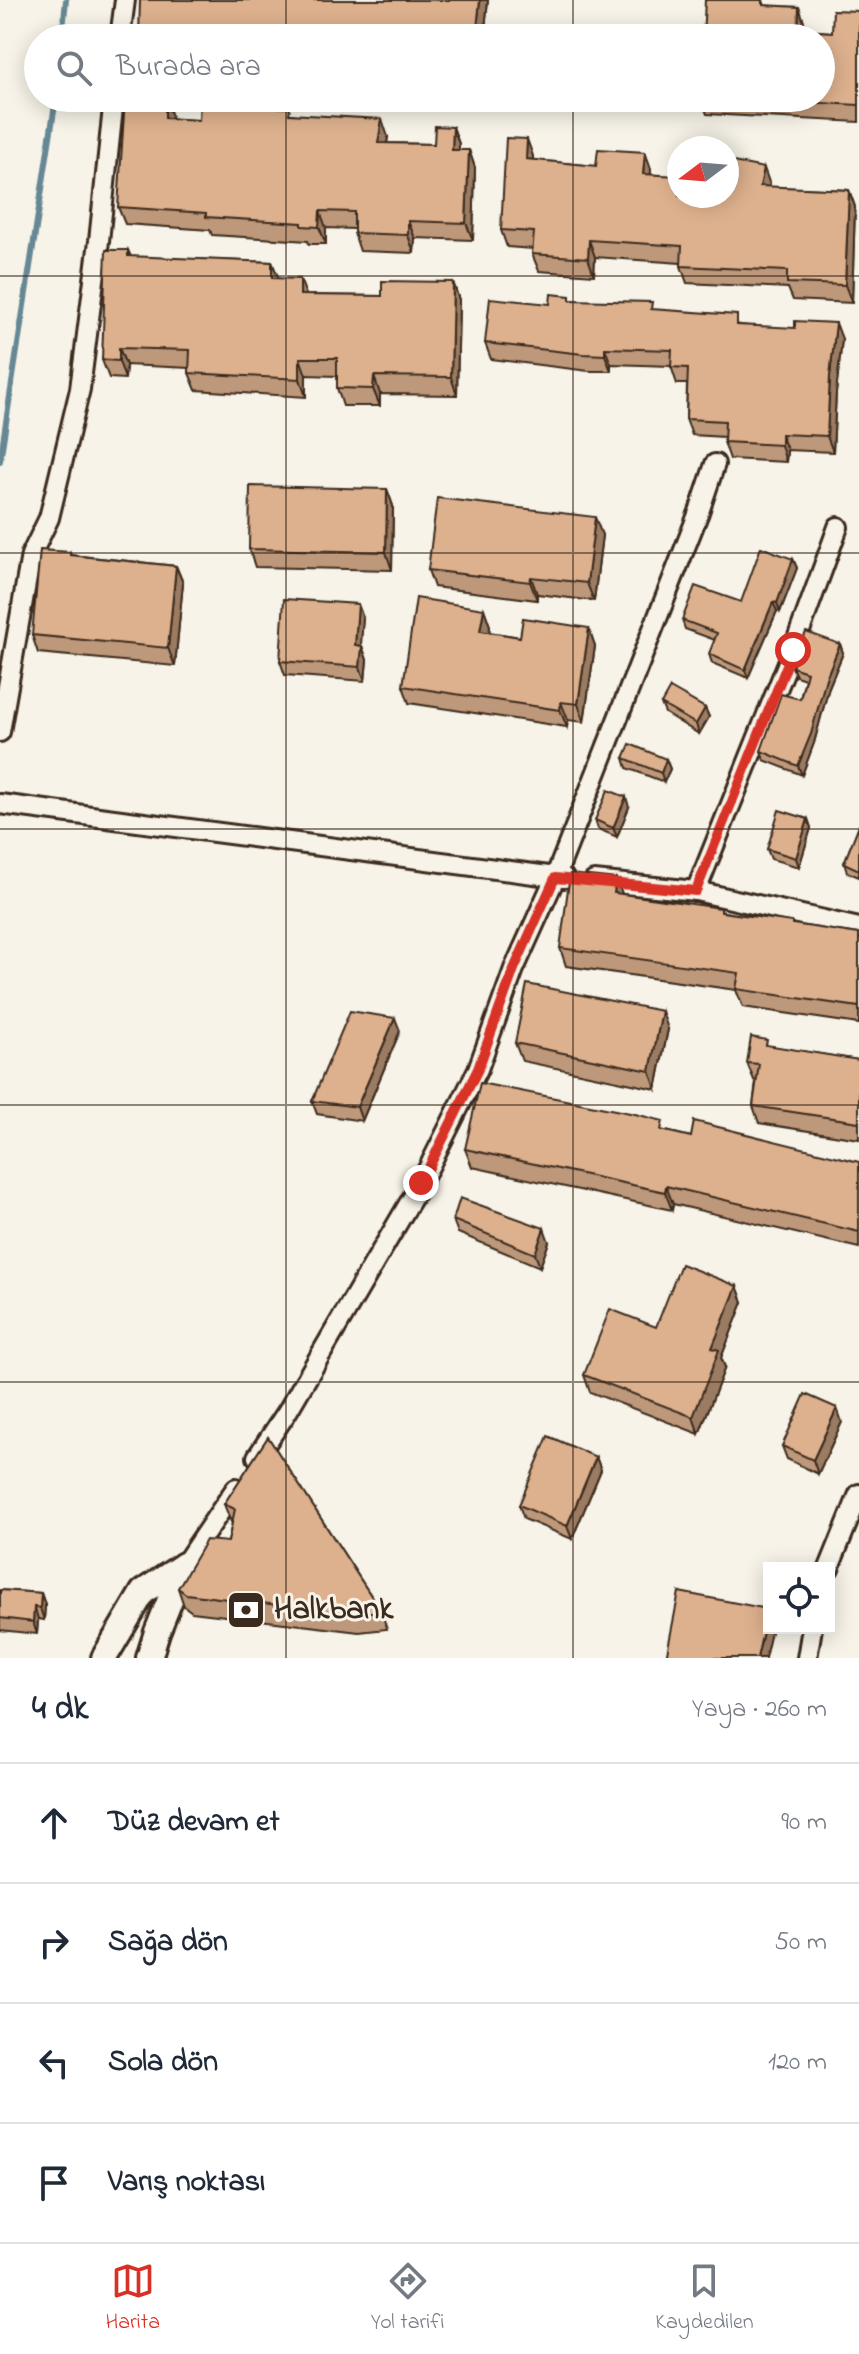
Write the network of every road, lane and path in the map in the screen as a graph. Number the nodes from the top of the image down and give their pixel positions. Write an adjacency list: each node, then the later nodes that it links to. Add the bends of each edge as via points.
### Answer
1 (125, 0): 2 (street)
2 (122, 24)
3 (113, 112): 6 (street, via 80,389 49,518 31,555)
4 (715, 464): 8 (street)
5 (838, 527): 9 (street)
6 (0, 732)
7 (0, 804): 8 (street)
8 (555, 878): 9 (street); 13 (street, via 514,969 478,1069 421,1183 287,1412)
9 (696, 891): 10 (street)
10 (859, 928)
11 (859, 1494): 12 (street)
12 (831, 1562)
13 (184, 1565): 15 (street, via 143,1592); 16 (street)
14 (811, 1634): 17 (street)
15 (104, 1658)
16 (149, 1658)
17 (807, 1658)

